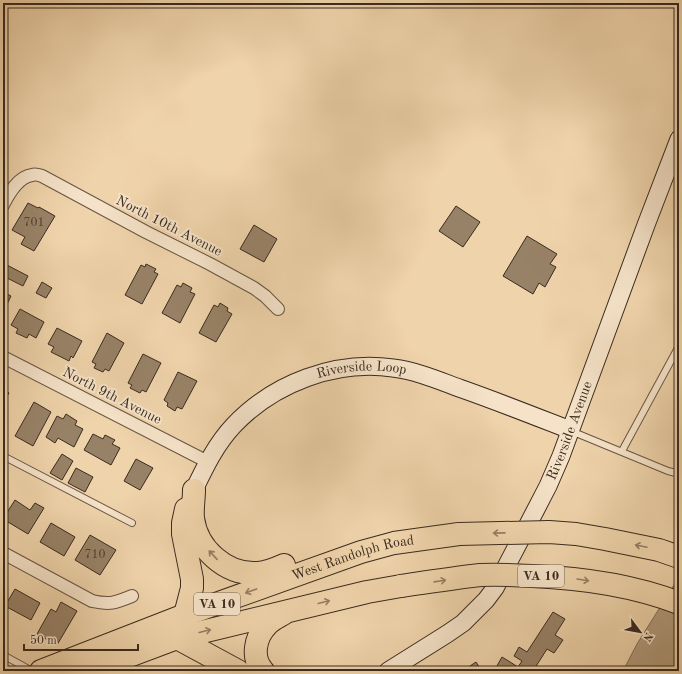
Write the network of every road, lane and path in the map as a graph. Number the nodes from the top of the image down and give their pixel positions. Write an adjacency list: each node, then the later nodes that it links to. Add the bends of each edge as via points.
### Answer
1 (679, 139): 2 (street, Riverside Avenue)
2 (673, 172): 7 (street, Riverside Avenue, via 646,225)
3 (3, 205): 4 (street, North 10th Avenue, via 16,185 25,177 42,176 254,288)
4 (278, 309)
5 (679, 346): 8 (lane)
6 (3, 357): 10 (street, North 9th Avenue)
7 (570, 430): 8 (lane); 10 (street, Riverside Loop, via 421,374 369,366 324,372 272,394 251,408 233,426); 28 (street, Riverside Avenue, via 548,486 486,600 447,634)
8 (622, 451): 11 (lane, via 668,471)
9 (3, 456): 13 (lane)
10 (208, 462): 12 (street, Riverside Loop)
11 (679, 472)
12 (194, 490): 14 (highway, one-way to 12, via 355,540 268,571 238,571 219,562 202,542 193,517); 20 (highway, via 183,523 192,579)
13 (132, 523)
14 (394, 543): 16 (highway, West Randolph Road / VA 10, one-way to 14, bridge, via 659,550 605,539 549,532 459,534); 20 (highway, West Randolph Road / VA 10, one-way to 20, via 361,552)
15 (3, 554): 17 (street, via 92,601 105,604)
16 (679, 557)
17 (132, 596)
18 (679, 603): 19 (highway, VA 10, one-way to 18, bridge, via 367,592 481,575 564,578 608,584)
19 (286, 612): 21 (highway, VA 10, one-way to 19); 27 (highway, via 268,624 259,637 256,660)
20 (185, 615): 24 (highway, West Randolph Road / VA 10)
21 (177, 638): 25 (highway, VA 10); 26 (highway)
22 (3, 655): 23 (lane)
23 (32, 671)
24 (41, 671)
25 (89, 671)
26 (238, 671)
27 (263, 671)
28 (388, 671)

